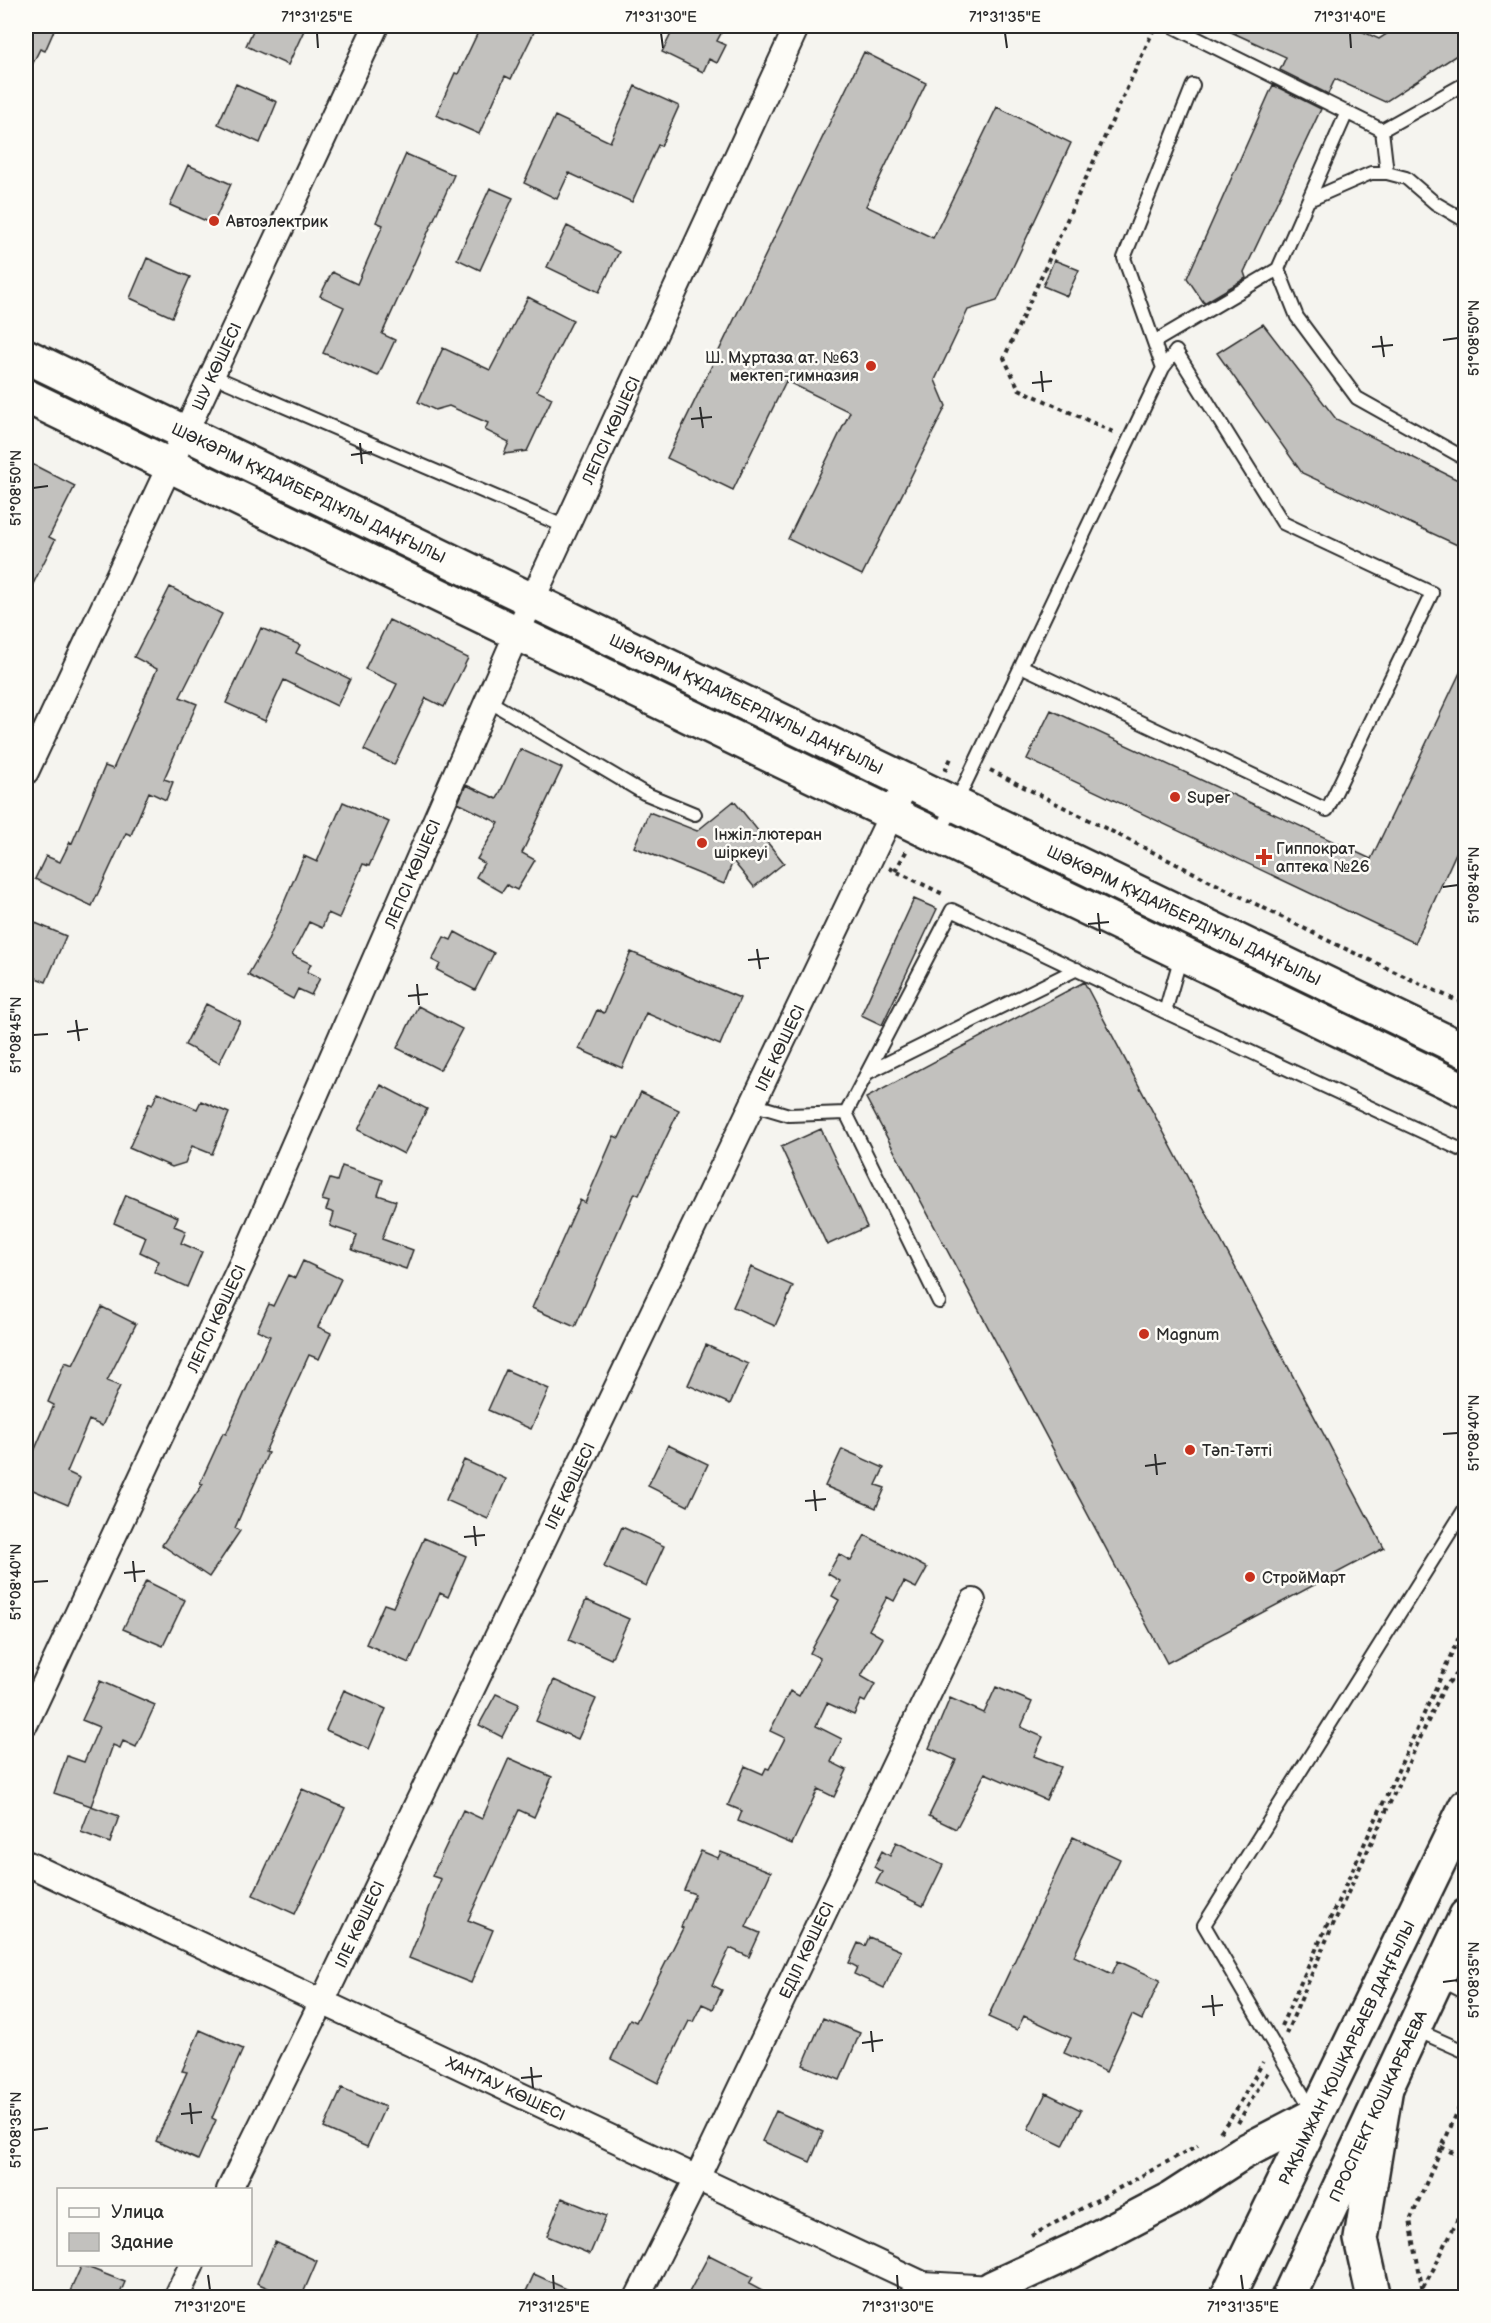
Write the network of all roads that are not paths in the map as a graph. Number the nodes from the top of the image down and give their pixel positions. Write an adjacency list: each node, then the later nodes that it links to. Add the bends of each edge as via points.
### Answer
1 (376, 26): 15 (street, ШУ КӨШЕСІ)
2 (797, 26): 20 (street, ЛЕПСІ КӨШЕСІ)
3 (1172, 26): 6 (lane)
4 (1466, 83): 7 (lane)
5 (1193, 85): 12 (lane, via 1124,258)
6 (1347, 112): 7 (lane); 9 (lane)
7 (1382, 130): 8 (lane)
8 (1387, 173): 9 (lane, via 1371,172); 10 (lane, via 1406,178 1435,203)
9 (1309, 200): 11 (lane)
10 (1466, 221)
11 (1278, 269): 12 (lane); 18 (lane, via 1297,317 1357,398)
12 (1154, 342): 14 (lane)
13 (26, 356): 17 (main road, ШӘКӘРІМ ҚҰДАЙБЕРДІҰЛЫ ДАҢҒЫЛЫ)
14 (1163, 368): 23 (lane); 23 (lane, via 1176,351 1283,523 1432,593 1327,810)
15 (213, 376): 17 (street, ШУ КӨШЕСІ); 20 (lane)
16 (26, 396): 19 (main road)
17 (186, 434): 19 (street, ШУ КӨШЕСІ); 21 (main road, ШӘКӘРІМ ҚҰДАЙБЕРДІҰЛЫ ДАҢҒЫЛЫ)
18 (1466, 459)
19 (169, 465): 22 (main road); 25 (street, ШУ КӨШЕСІ)
20 (566, 527): 21 (street, ЛЕПСІ КӨШЕСІ)
21 (532, 601): 22 (street, ЛЕПСІ КӨШЕСІ); 26 (main road, ШӘКӘРІМ ҚҰДАЙБЕРДІҰЛЫ ДАҢҒЫЛЫ)
22 (517, 633): 24 (street, ЛЕПСІ КӨШЕСІ); 29 (main road)
23 (1021, 666): 27 (lane)
24 (487, 700): 28 (lane, via 644,793); 43 (street, ЛЕПСІ КӨШЕСІ, via 247,1252)
25 (26, 772)
26 (907, 782): 27 (main road, ШӘКӘРІМ ҚҰДАЙБЕРДІҰЛЫ ДАҢҒЫЛЫ); 29 (street, ІЛЕ КӨШЕСІ)
27 (955, 805): 30 (lane); 34 (main road, ШӘКӘРІМ ҚҰДАЙБЕРДІҰЛЫ ДАҢҒЫЛЫ)
28 (695, 814)
29 (891, 814): 30 (main road); 37 (street, ІЛЕ КӨШЕСІ)
30 (937, 836): 31 (main road)
31 (1182, 954): 33 (lane); 36 (main road)
32 (1077, 969): 33 (lane); 35 (lane); 35 (lane, via 952,910)
33 (1166, 1012): 39 (lane)
34 (1466, 1051)
35 (867, 1073): 38 (lane)
36 (1466, 1091)
37 (752, 1104): 38 (lane, via 789,1115); 49 (street, ІЛЕ КӨШЕСІ)
38 (846, 1113): 40 (lane)
39 (1466, 1152)
40 (939, 1302)
41 (1466, 1507): 53 (lane, via 1204,1925)
42 (973, 1601): 54 (street, ЕДІЛ КӨШЕСІ)
43 (26, 1723)
44 (1466, 1806): 53 (main road, РАҚЫМЖАН ҚОШҚАРБАЕВ ДАҢҒЫЛЫ)
45 (26, 1863): 49 (street, ХАНТАУ КӨШЕСІ)
46 (1466, 1916): 47 (main road, ПРОСПЕКТ КОШКАРБАЕВА)
47 (1437, 1978): 48 (lane); 50 (main road, ПРОСПЕКТ КОШКАРБАЕВА)
48 (1466, 1993)
49 (322, 2002): 54 (street, ХАНТАУ КӨШЕСІ); 55 (street, ІЛЕ КӨШЕСІ)
50 (1413, 2028): 51 (lane); 52 (main road, ПРОСПЕКТ КОШКАРБАЕВА)
51 (1466, 2052)
52 (1386, 2087): 61 (main road, ПРОСПЕКТ КОШКАРБАЕВА); 62 (main road, via 1361,2239)
53 (1315, 2115): 57 (main road, via 1242,2153 1171,2199); 60 (main road, РАҚЫМЖАН ҚОШҚАРБАЕВ ДАҢҒЫЛЫ)
54 (697, 2178): 57 (street, ХАНТАУ КӨШЕСІ, via 923,2283); 59 (street, ЕДІЛ КӨШЕСІ)
55 (231, 2188)
56 (192, 2266): 58 (street)
57 (987, 2293)
58 (176, 2298)
59 (637, 2298)
60 (1227, 2298)
61 (1288, 2298)
62 (1374, 2298)

